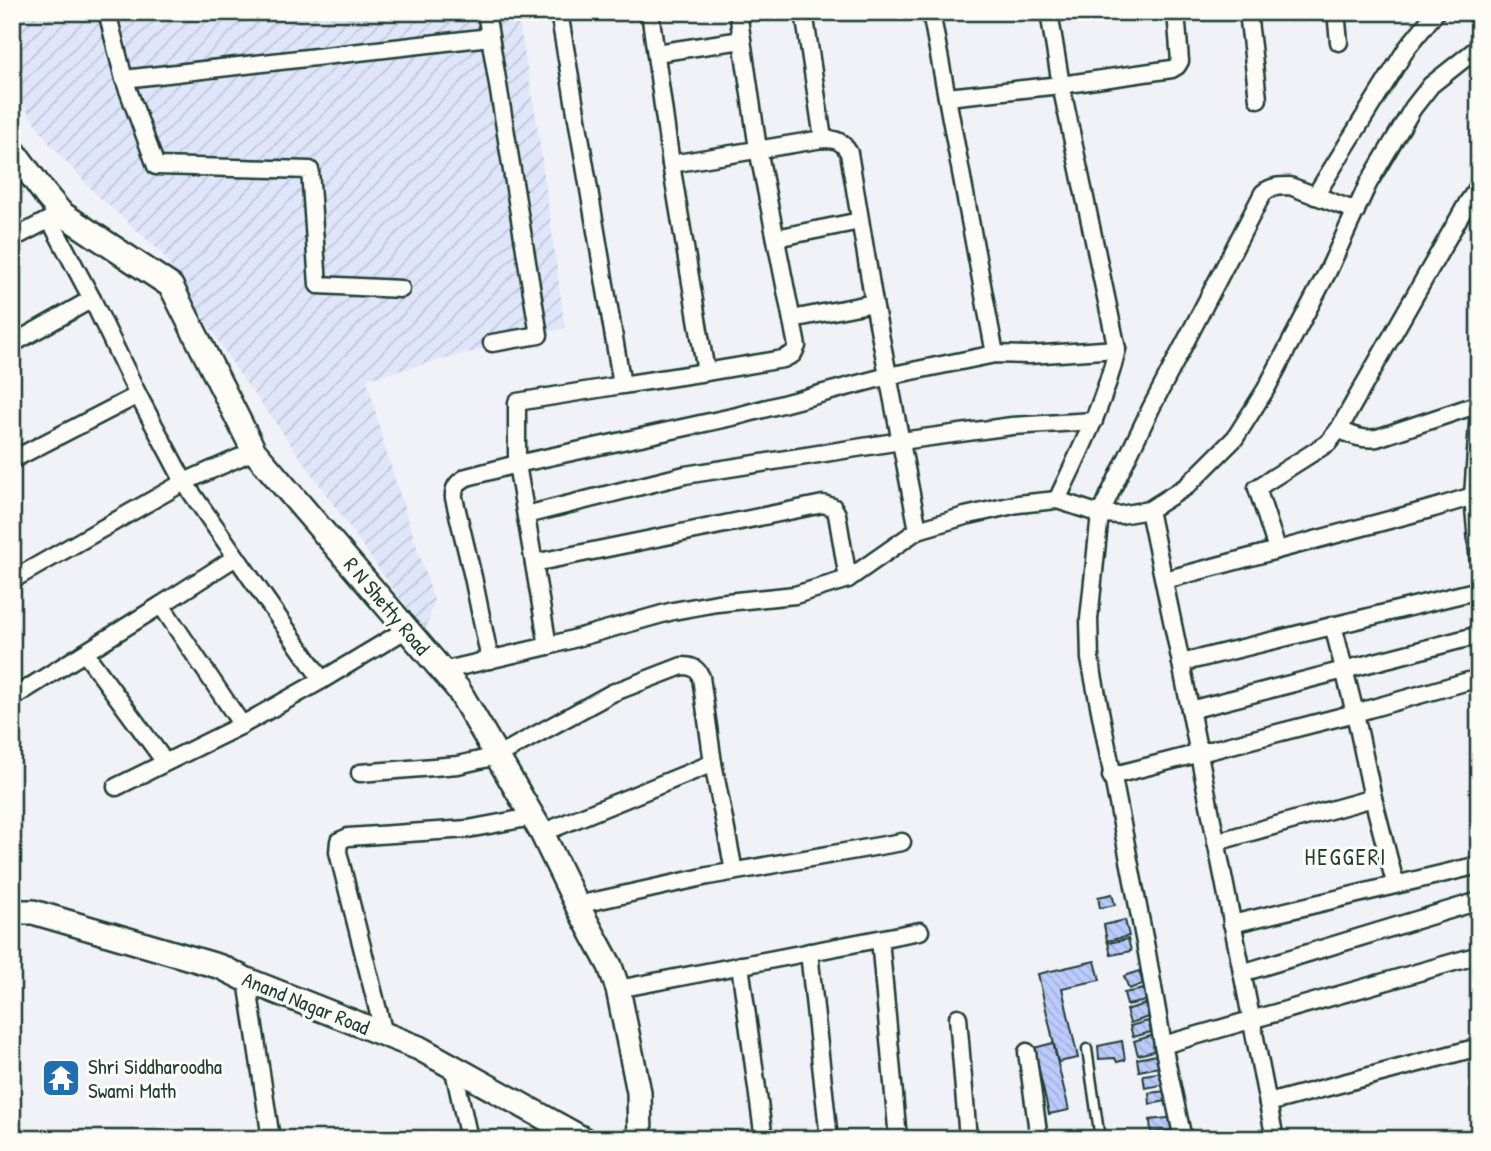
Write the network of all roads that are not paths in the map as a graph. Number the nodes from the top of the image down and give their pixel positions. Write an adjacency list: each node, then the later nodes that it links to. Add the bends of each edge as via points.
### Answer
1 (107, 12): 18 (street)
2 (486, 12): 13 (street)
3 (559, 12): 43 (street)
4 (650, 12): 17 (street)
5 (738, 12): 14 (street)
6 (804, 12): 22 (street)
7 (932, 12): 20 (street)
8 (1049, 12): 19 (street)
9 (1177, 12): 19 (street, via 1181,53 1177,66)
10 (1248, 12): 21 (street)
11 (1336, 12): 15 (street)
12 (1436, 12): 27 (street, via 1407,48)
13 (490, 37): 18 (street); 37 (street, via 539,335)
14 (742, 40): 17 (street); 23 (street)
15 (1339, 42)
16 (1479, 47): 28 (street, via 1431,85 1413,108)
17 (656, 53): 25 (street)
18 (124, 79): 33 (street, via 156,166 310,170 318,285)
19 (1061, 85): 20 (street); 39 (street)
20 (947, 97): 40 (street)
21 (1258, 99)
22 (823, 139): 23 (street); 30 (street, via 843,143 849,153)
23 (758, 149): 25 (street); 31 (street)
24 (13, 154): 29 (street, R N Shetty Road)
25 (671, 164): 41 (street)
26 (1479, 186): 47 (street)
27 (1315, 196): 28 (street); 56 (street, via 1290,186 1263,193)
28 (1356, 211): 55 (street, via 1279,365 1236,438 1187,486)
29 (56, 216): 32 (street); 34 (street); 49 (street, R N Shetty Road, via 171,286)
30 (860, 220): 31 (street); 35 (street)
31 (776, 238): 36 (street)
32 (12, 239)
33 (401, 289)
34 (92, 299): 38 (street); 44 (street)
35 (874, 303): 36 (street); 42 (street)
36 (792, 319): 41 (street, via 797,346 793,354)
37 (492, 343)
38 (12, 344)
39 (1117, 349): 40 (street); 46 (street)
40 (996, 354): 42 (street)
41 (706, 373): 43 (street)
42 (888, 376): 48 (street); 51 (street, via 737,416)
43 (622, 385): 51 (street, via 517,402)
44 (138, 394): 50 (street); 52 (street)
45 (1479, 407): 47 (street, via 1366,440); 53 (street)
46 (1094, 421): 48 (street); 54 (street)
47 (1339, 429): 59 (street, via 1328,443 1257,488)
48 (901, 441): 57 (street, via 685,475); 58 (street)
49 (254, 451): 52 (street); 69 (street, R N Shetty Road)
50 (14, 456)
51 (517, 464): 57 (street); 73 (street, via 467,477 454,492)
52 (184, 482): 60 (street); 64 (street)
53 (1473, 496): 59 (street); 62 (street)
54 (1061, 501): 56 (street); 58 (street, via 1018,504)
55 (1149, 510): 56 (street, via 1120,515); 65 (street)
56 (1094, 511): 88 (street, via 1090,659)
57 (526, 515): 61 (street)
58 (918, 530): 63 (street)
59 (1277, 550): 65 (street)
60 (236, 557): 67 (street); 78 (street)
61 (534, 563): 63 (street, via 822,505 833,507 837,514); 71 (street)
62 (1479, 565)
63 (848, 579): 71 (street, via 795,594 673,611)
64 (12, 580)
65 (1165, 580): 74 (street)
66 (1479, 590): 68 (street)
67 (161, 605): 72 (street); 82 (street)
68 (1332, 625): 74 (street); 75 (street)
69 (407, 629): 76 (street, R N Shetty Road); 78 (street)
70 (1479, 635): 75 (street)
71 (548, 646): 73 (street)
72 (85, 653): 79 (street); 85 (street)
73 (490, 660): 76 (street)
74 (1181, 663): 80 (street)
75 (1344, 669): 80 (street); 81 (street)
76 (442, 671): 84 (street, R N Shetty Road, via 458,689)
77 (1479, 678): 81 (street)
78 (322, 680): 82 (street)
79 (12, 698)
80 (1190, 710): 83 (street)
81 (1355, 713): 83 (street); 90 (street)
82 (242, 724): 85 (street)
83 (1198, 754): 88 (street); 93 (street)
84 (497, 756): 86 (street, via 612,693 691,666 701,677); 87 (street, via 458,765); 91 (street, R N Shetty Road)
85 (165, 762): 89 (street)
86 (712, 763): 91 (street); 95 (street)
87 (360, 773)
88 (1111, 776): 112 (street)
89 (116, 787)
90 (1373, 798): 93 (street); 96 (street)
91 (537, 825): 98 (street, R N Shetty Road); 111 (street, via 340,841 338,852)
92 (902, 842): 95 (street)
93 (1216, 842): 100 (street)
94 (1479, 865): 96 (street)
95 (734, 871): 98 (street)
96 (1395, 883): 100 (street)
97 (1479, 901): 106 (street)
98 (577, 905): 108 (street, R N Shetty Road)
99 (12, 912): 107 (street, Anand Nagar Road, via 33,912 221,967)
100 (1232, 924): 106 (street)
101 (920, 931): 102 (street)
102 (880, 939): 103 (street); 124 (street)
103 (809, 952): 105 (street); 123 (street)
104 (1479, 955): 110 (street)
105 (740, 965): 108 (street); 122 (street)
106 (1242, 973): 110 (street)
107 (247, 980): 111 (street, Anand Nagar Road); 118 (street)
108 (618, 989): 121 (street, R N Shetty Road, via 639,1092)
109 (958, 1017): 125 (street)
110 (1252, 1020): 112 (street); 117 (street)
111 (384, 1034): 116 (street, Anand Nagar Road)
112 (1163, 1045): 128 (street)
113 (1479, 1047): 117 (street)
114 (1087, 1049): 127 (lane)
115 (1027, 1052): 126 (street)
116 (453, 1066): 119 (street); 120 (street, Anand Nagar Road)
117 (1268, 1103): 129 (street)
118 (271, 1139)
119 (469, 1139)
120 (583, 1139)
121 (640, 1139)
122 (764, 1139)
123 (828, 1139)
124 (898, 1139)
125 (968, 1139)
126 (1039, 1139)
127 (1101, 1139)
128 (1184, 1139)
129 (1275, 1139)

